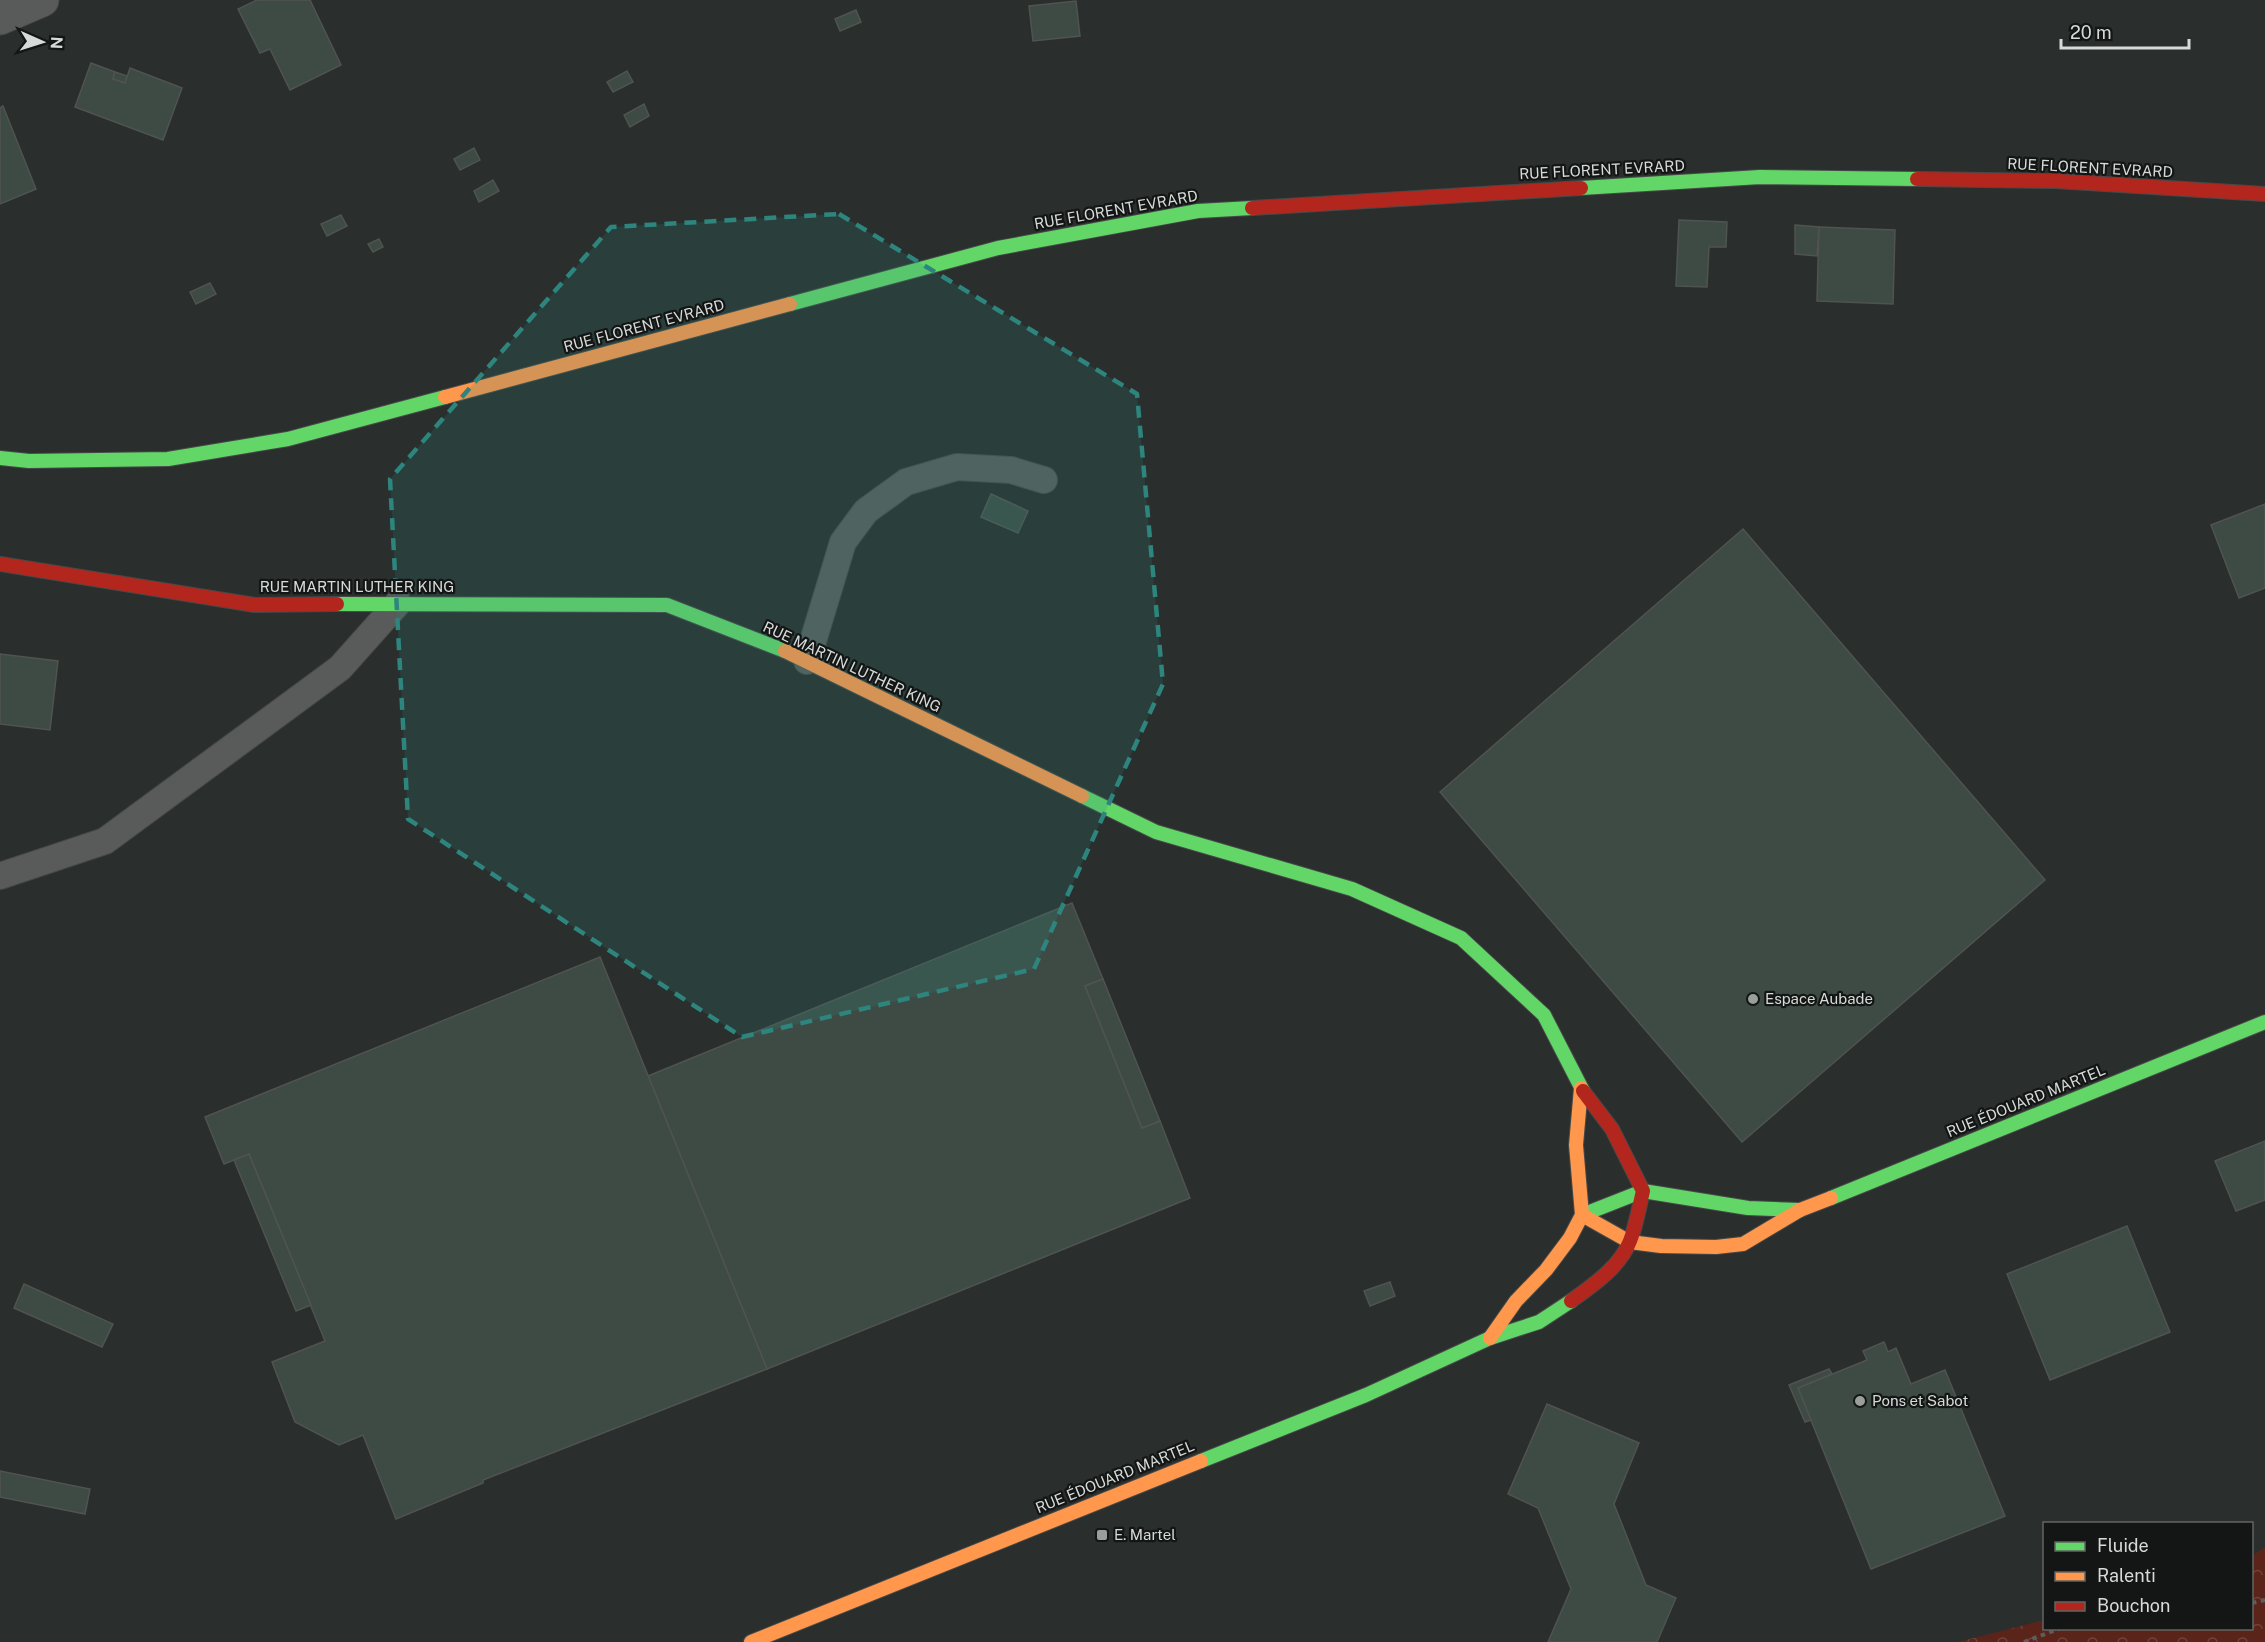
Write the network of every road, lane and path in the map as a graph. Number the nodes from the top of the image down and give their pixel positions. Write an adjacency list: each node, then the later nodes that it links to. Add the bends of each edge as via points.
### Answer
1 (42, 0): 2 (street)
2 (0, 18)
3 (2265, 194): 4 (street, RUE FLORENT EVRARD, via 2056,181 1760,177 1198,211 998,248 288,439 168,459)
4 (0, 458)
5 (1044, 480): 8 (lane, via 1011,470 957,467 906,482 866,511 843,542)
6 (0, 564): 7 (street, RUE MARTIN LUTHER KING, via 255,604)
7 (398, 603): 8 (street, RUE MARTIN LUTHER KING, via 668,605); 9 (lane, via 340,668 105,841)
8 (807, 661): 11 (street, RUE MARTIN LUTHER KING, via 1156,832 1352,889 1461,939 1544,1015)
9 (0, 876)
10 (2265, 1022): 13 (street, RUE ÉDOUARD MARTEL)
11 (1581, 1088): 12 (street, RUE MARTIN LUTHER KING, via 1612,1129); 14 (street, via 1575,1144)
12 (1643, 1191): 13 (street, RUE ÉDOUARD MARTEL, via 1708,1203); 14 (street); 15 (street)
13 (1800, 1210): 15 (street, RUE ÉDOUARD MARTEL, via 1743,1244 1716,1247)
14 (1582, 1215): 15 (street, RUE ÉDOUARD MARTEL); 16 (street, via 1570,1238)
15 (1630, 1242): 16 (street, via 1620,1259 1589,1288 1548,1317)
16 (1490, 1338): 18 (street, RUE ÉDOUARD MARTEL, via 1366,1395)
17 (2058, 1630): 19 (path)
18 (751, 1642)
19 (2024, 1642)

